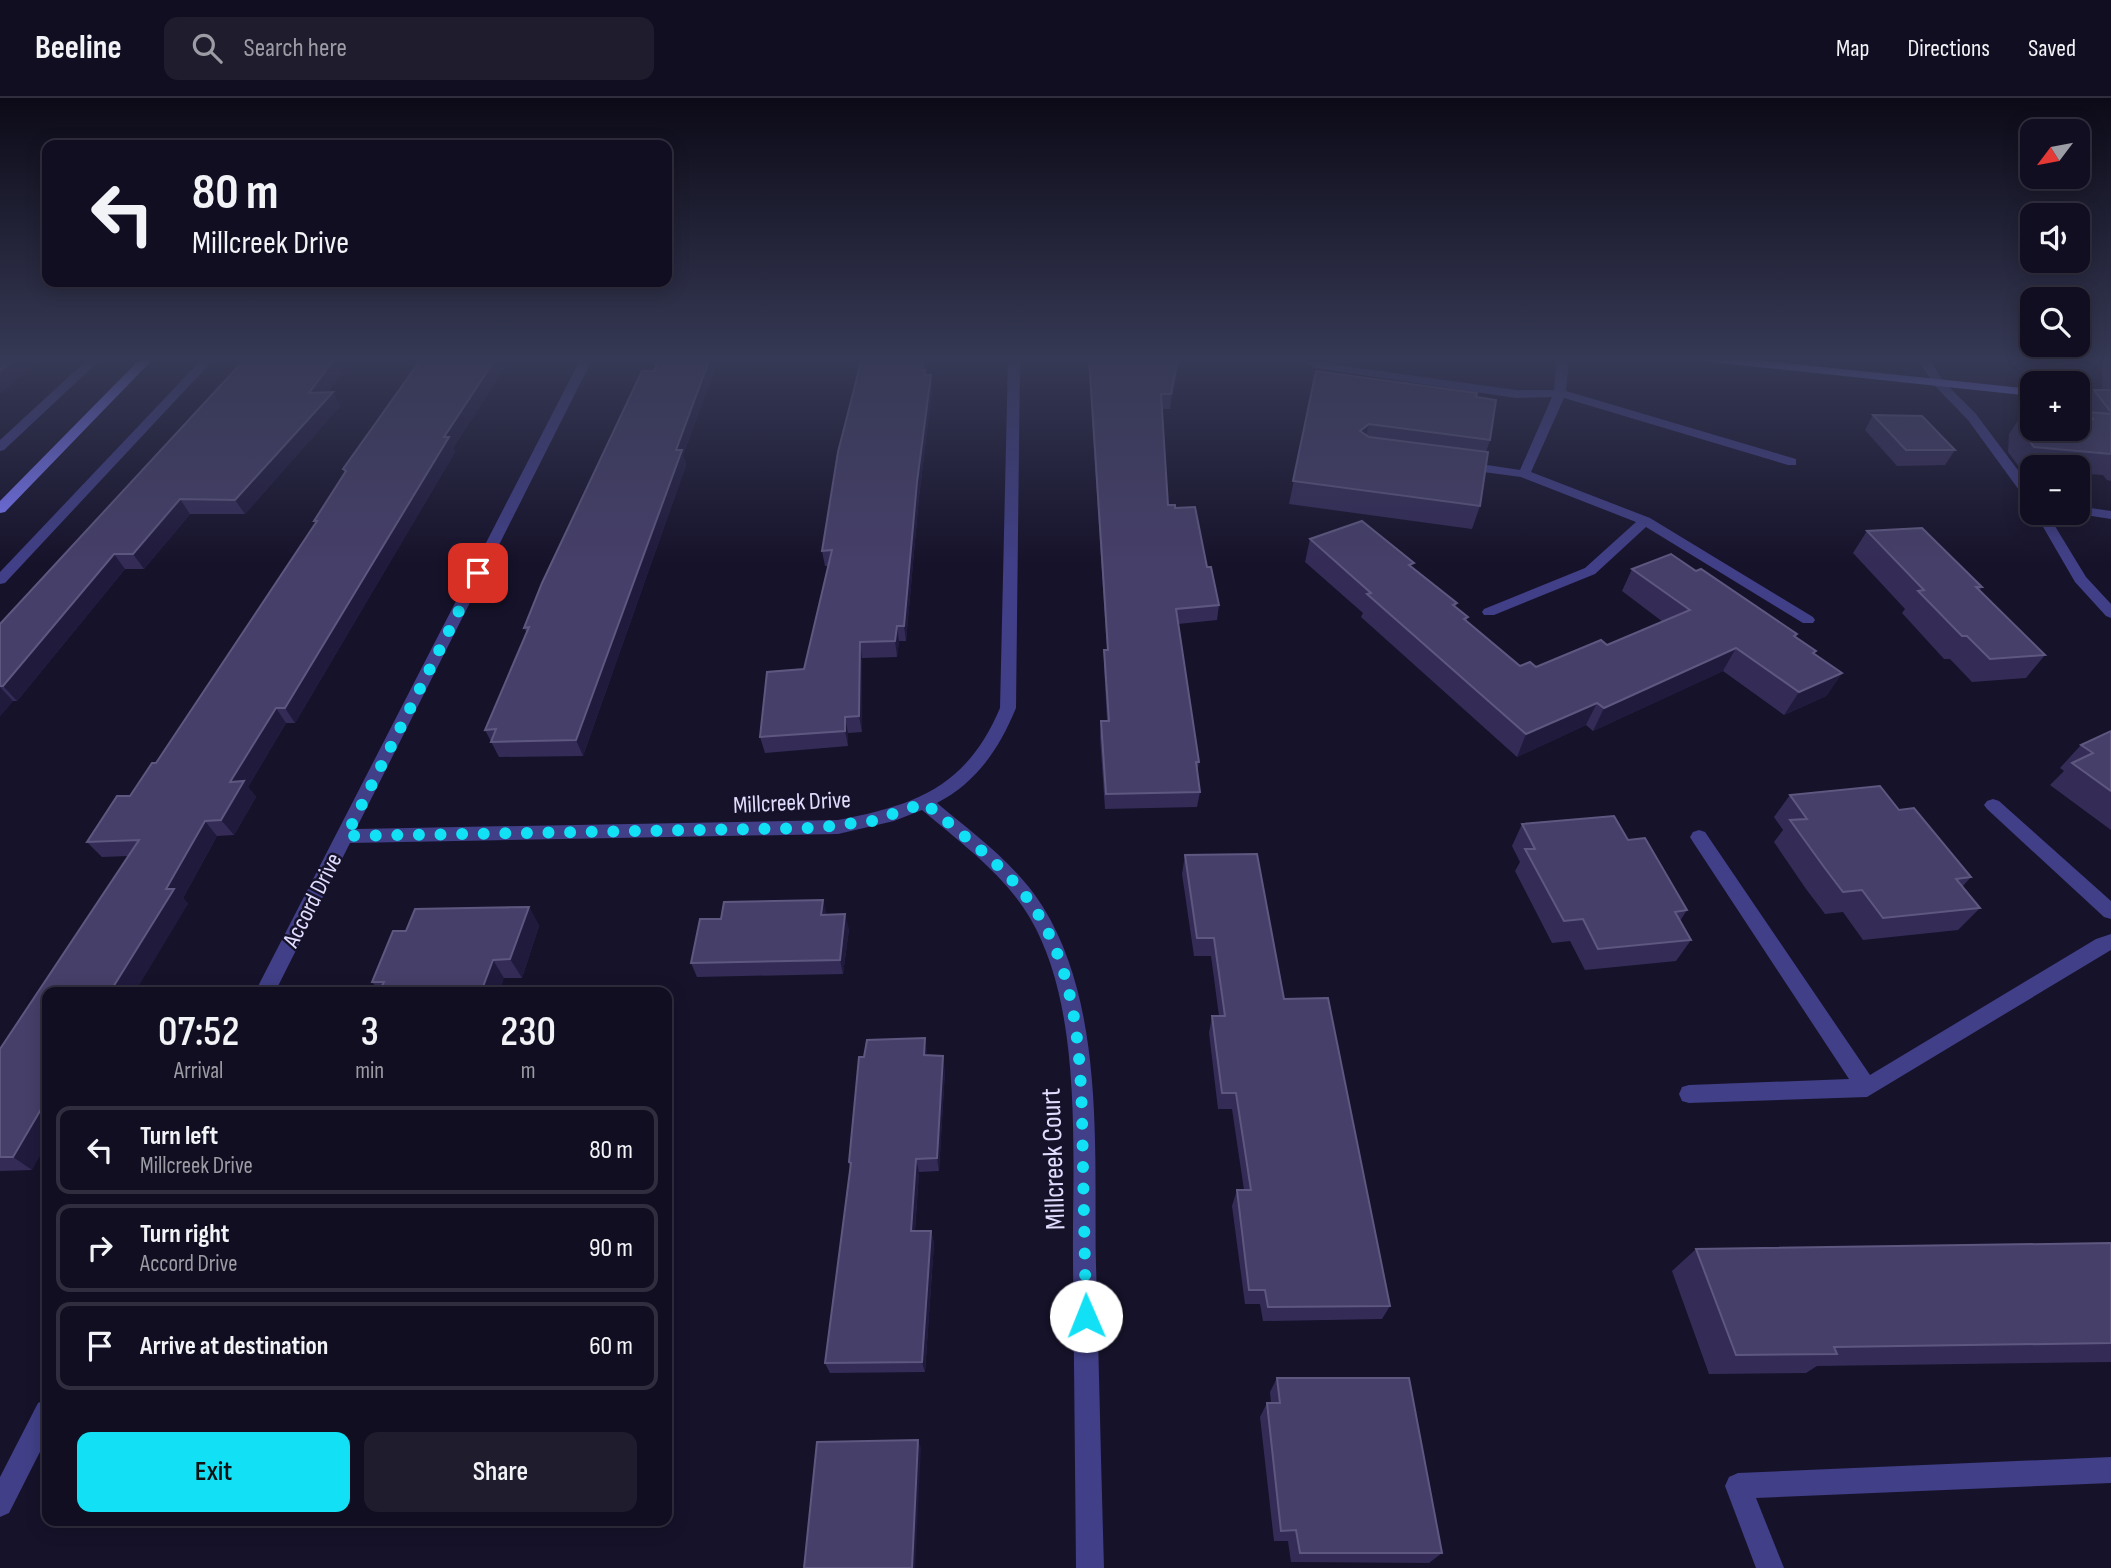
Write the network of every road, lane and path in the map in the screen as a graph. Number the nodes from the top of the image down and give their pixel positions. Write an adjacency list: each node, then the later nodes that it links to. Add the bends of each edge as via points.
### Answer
1 (22, 427): 9 (street)
2 (81, 427): 14 (street)
3 (144, 427): 19 (street)
4 (552, 427): 25 (street, Accord Drive)
5 (1013, 427): 23 (street, Millcreek Drive, via 1008,708 1000,735 983,760)
6 (1545, 427): 12 (street)
7 (1673, 427): 10 (street)
8 (1979, 427): 13 (street)
9 (0, 447)
10 (1792, 462)
11 (1444, 463): 12 (street)
12 (1524, 474): 17 (street)
13 (2020, 482)
14 (0, 509)
15 (2090, 512): 16 (street)
16 (2111, 515)
17 (1645, 521): 20 (street, via 1590,571); 22 (street)
18 (2048, 525): 21 (street, via 2080,579)
19 (0, 580)
20 (1489, 612)
21 (2111, 613)
22 (1808, 620)
23 (925, 803): 25 (street, Millcreek Drive, via 872,821 814,828); 35 (street, Millcreek Court, via 1020,889 1045,929 1064,974 1082,1093)
24 (1993, 805): 27 (street)
25 (346, 836): 29 (street, Accord Drive)
26 (1699, 837): 30 (street)
27 (2111, 912)
28 (2111, 942): 30 (street)
29 (268, 987)
30 (1867, 1088): 31 (street)
31 (1689, 1094)
32 (42, 1422): 34 (street)
33 (2111, 1470): 36 (street, via 1738,1486)
34 (0, 1504)
35 (1090, 1568)
36 (1770, 1568)

